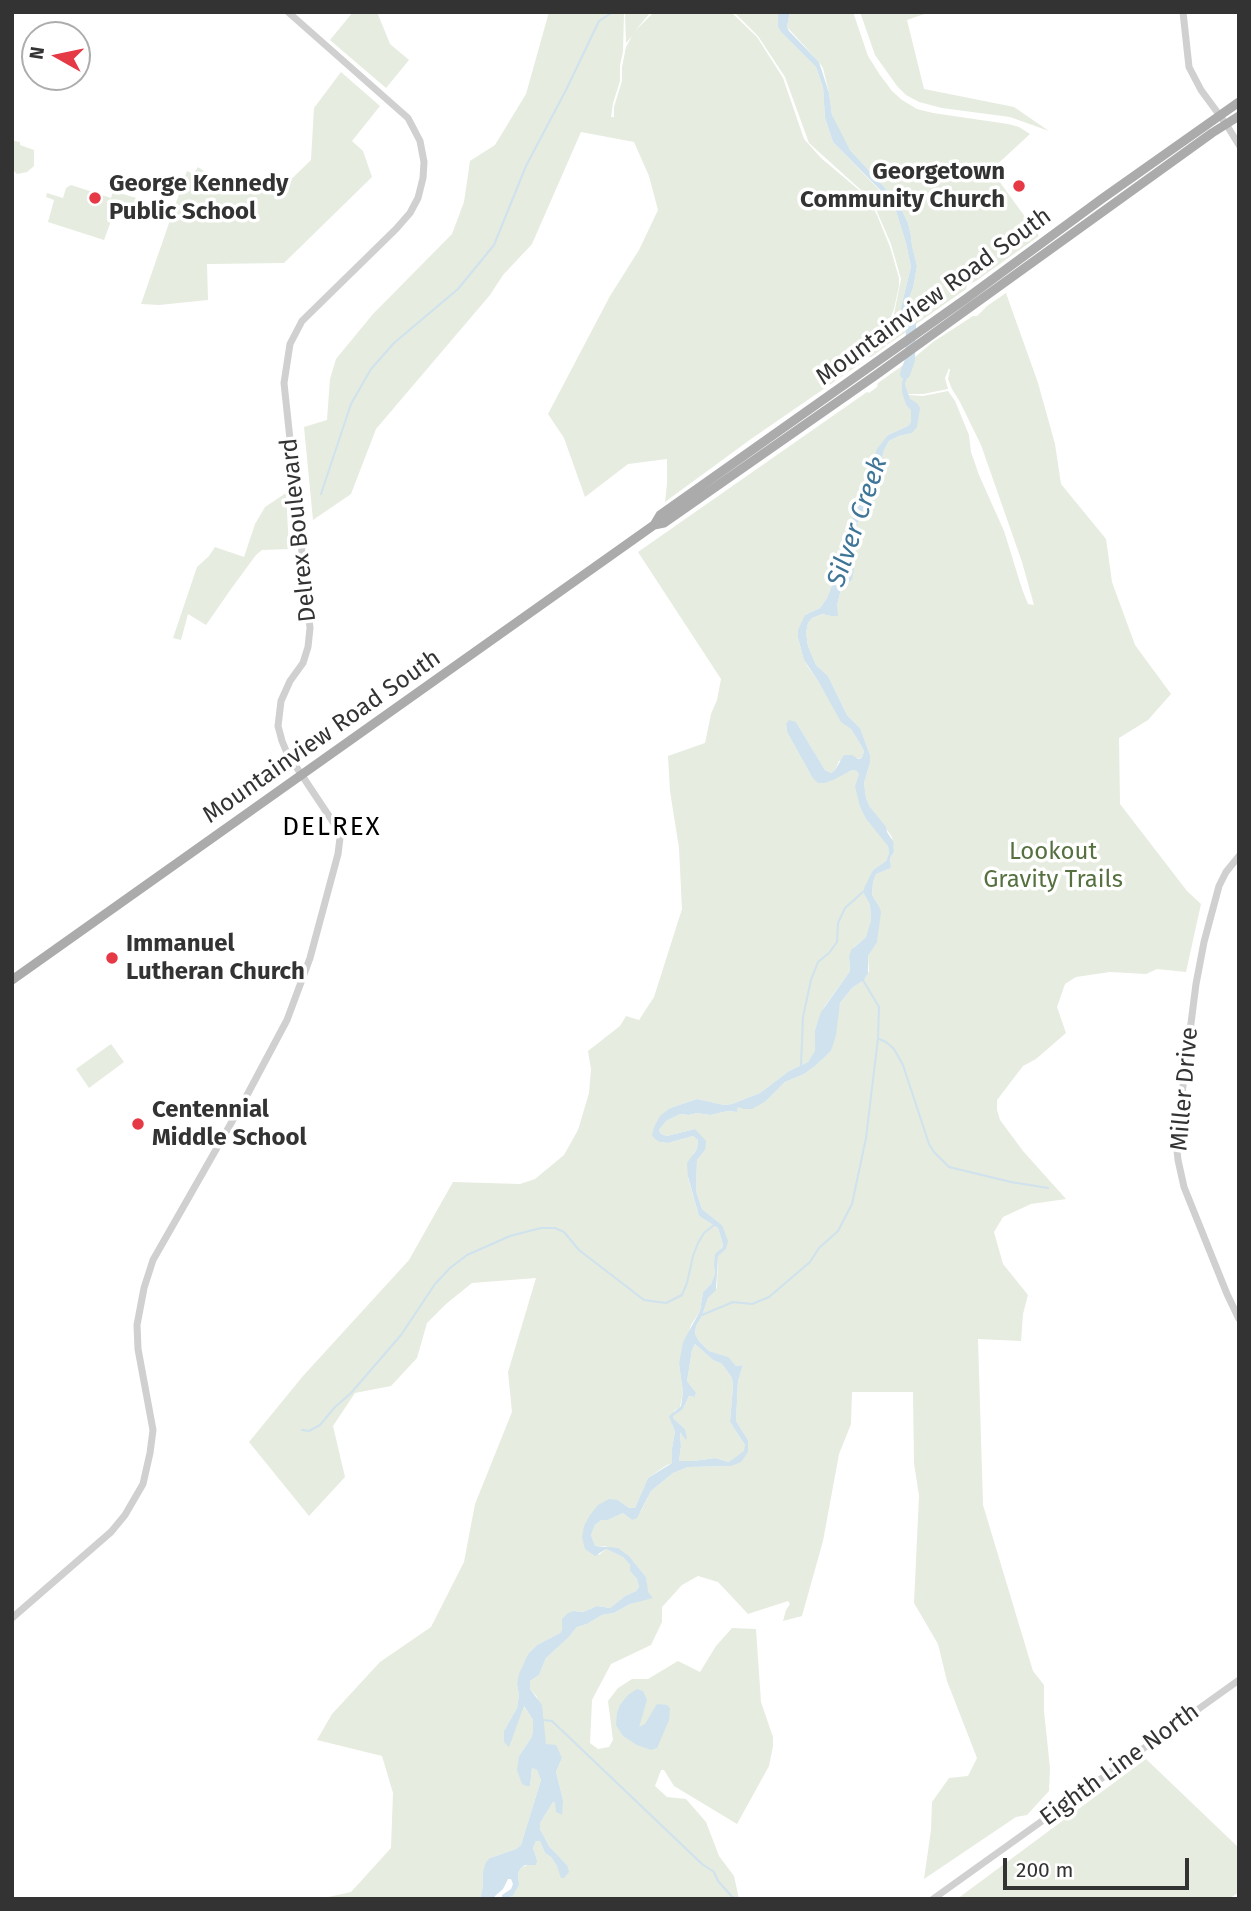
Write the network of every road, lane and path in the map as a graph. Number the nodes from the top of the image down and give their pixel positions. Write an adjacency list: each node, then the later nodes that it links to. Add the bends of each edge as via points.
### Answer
1 (288, 12): 9 (street, Delrex Boulevard, via 408,118 424,162 424,178 410,213 302,321 290,344 284,383 310,628 303,663 281,701 278,726)
2 (1183, 12): 4 (street, via 1189,67)
3 (1239, 102): 4 (main road, Mountainview Road South)
4 (1220, 115): 6 (street); 8 (main road, Mountainview Road South, via 1103,198)
5 (1239, 116): 6 (main road, Mountainview Road South)
6 (1226, 124): 7 (street); 8 (main road, Mountainview Road South)
7 (1239, 145)
8 (969, 303): 9 (main road, Mountainview Road South, via 660,515 654,525)
9 (301, 775): 11 (main road, Mountainview Road South); 13 (street, Delrex Boulevard, via 335,825 340,838 338,854 310,958 287,1020 153,1260 144,1288 138,1349 153,1430 143,1484 111,1532)
10 (1239, 856): 12 (street, Miller Drive, via 1215,895 1204,942 1177,1141 1184,1187)
11 (12, 979)
12 (1239, 1319)
13 (12, 1619)
14 (1239, 1680): 15 (street, Eighth Line North)
15 (933, 1899)

